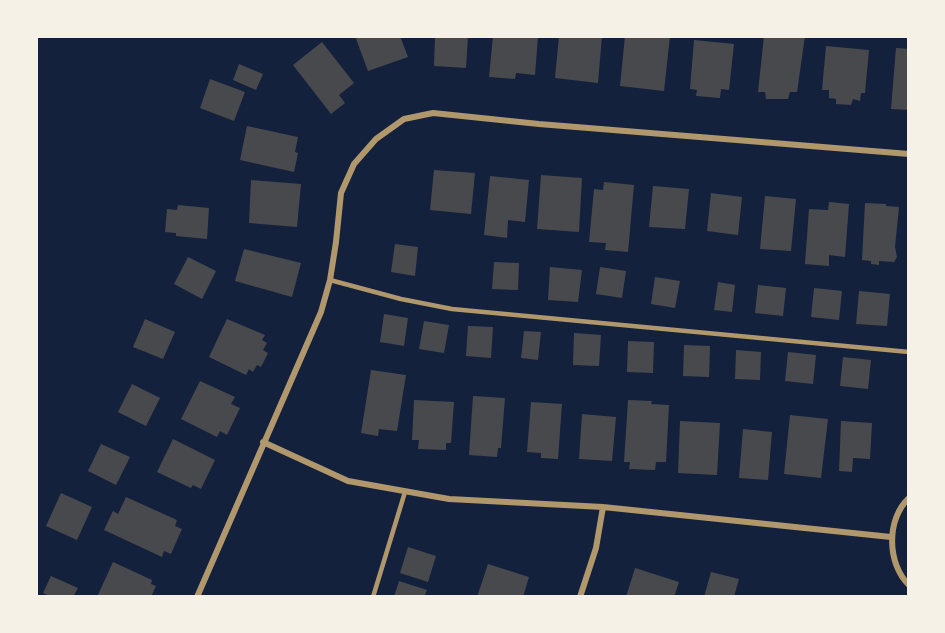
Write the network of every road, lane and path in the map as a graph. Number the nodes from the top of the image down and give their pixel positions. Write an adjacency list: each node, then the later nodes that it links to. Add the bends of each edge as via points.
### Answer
1 (909, 154): 2 (street, via 433,113 405,119 376,139 354,164 341,193)
2 (330, 280): 3 (lane, via 452,309); 4 (street, via 321,312)
3 (909, 352)
4 (263, 442): 5 (street, via 348,481); 10 (street)
5 (405, 492): 7 (street, via 449,499); 11 (lane)
6 (909, 498): 8 (street)
7 (603, 507): 8 (street); 12 (street, via 596,548)
8 (891, 537): 9 (street, via 892,554)
9 (909, 585)
10 (197, 597)
11 (373, 597)
12 (580, 597)

